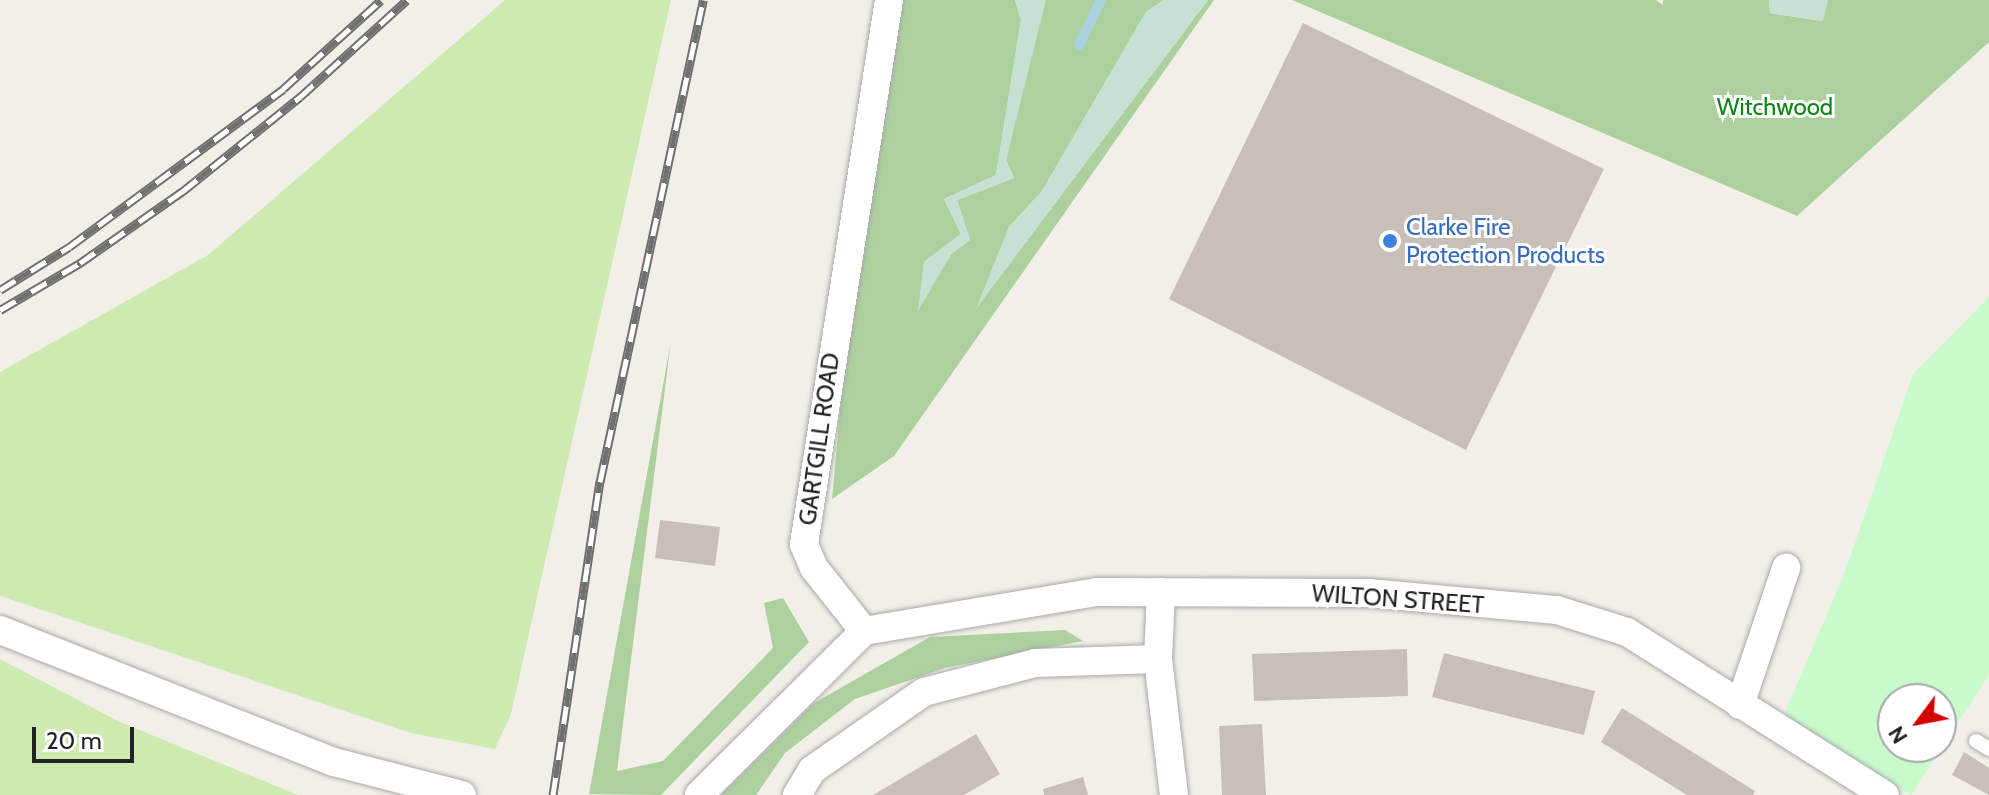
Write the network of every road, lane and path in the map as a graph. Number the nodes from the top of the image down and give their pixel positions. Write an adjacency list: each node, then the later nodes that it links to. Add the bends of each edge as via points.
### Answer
1 (889, 0): 5 (street, GARTGILL ROAD, via 804,544 814,568)
2 (1786, 568): 7 (street)
3 (1161, 592): 5 (street, WILTON STREET, via 1097,592); 6 (street); 7 (street, WILTON STREET, via 1369,593 1557,610 1627,632)
4 (0, 630): 8 (street, via 334,762)
5 (864, 631): 9 (street)
6 (1158, 659): 10 (street, via 1035,663 924,692 812,770); 11 (street)
7 (1740, 705): 12 (street, WILTON STREET)
8 (461, 795)
9 (699, 795)
10 (797, 795)
11 (1174, 795)
12 (1885, 795)

